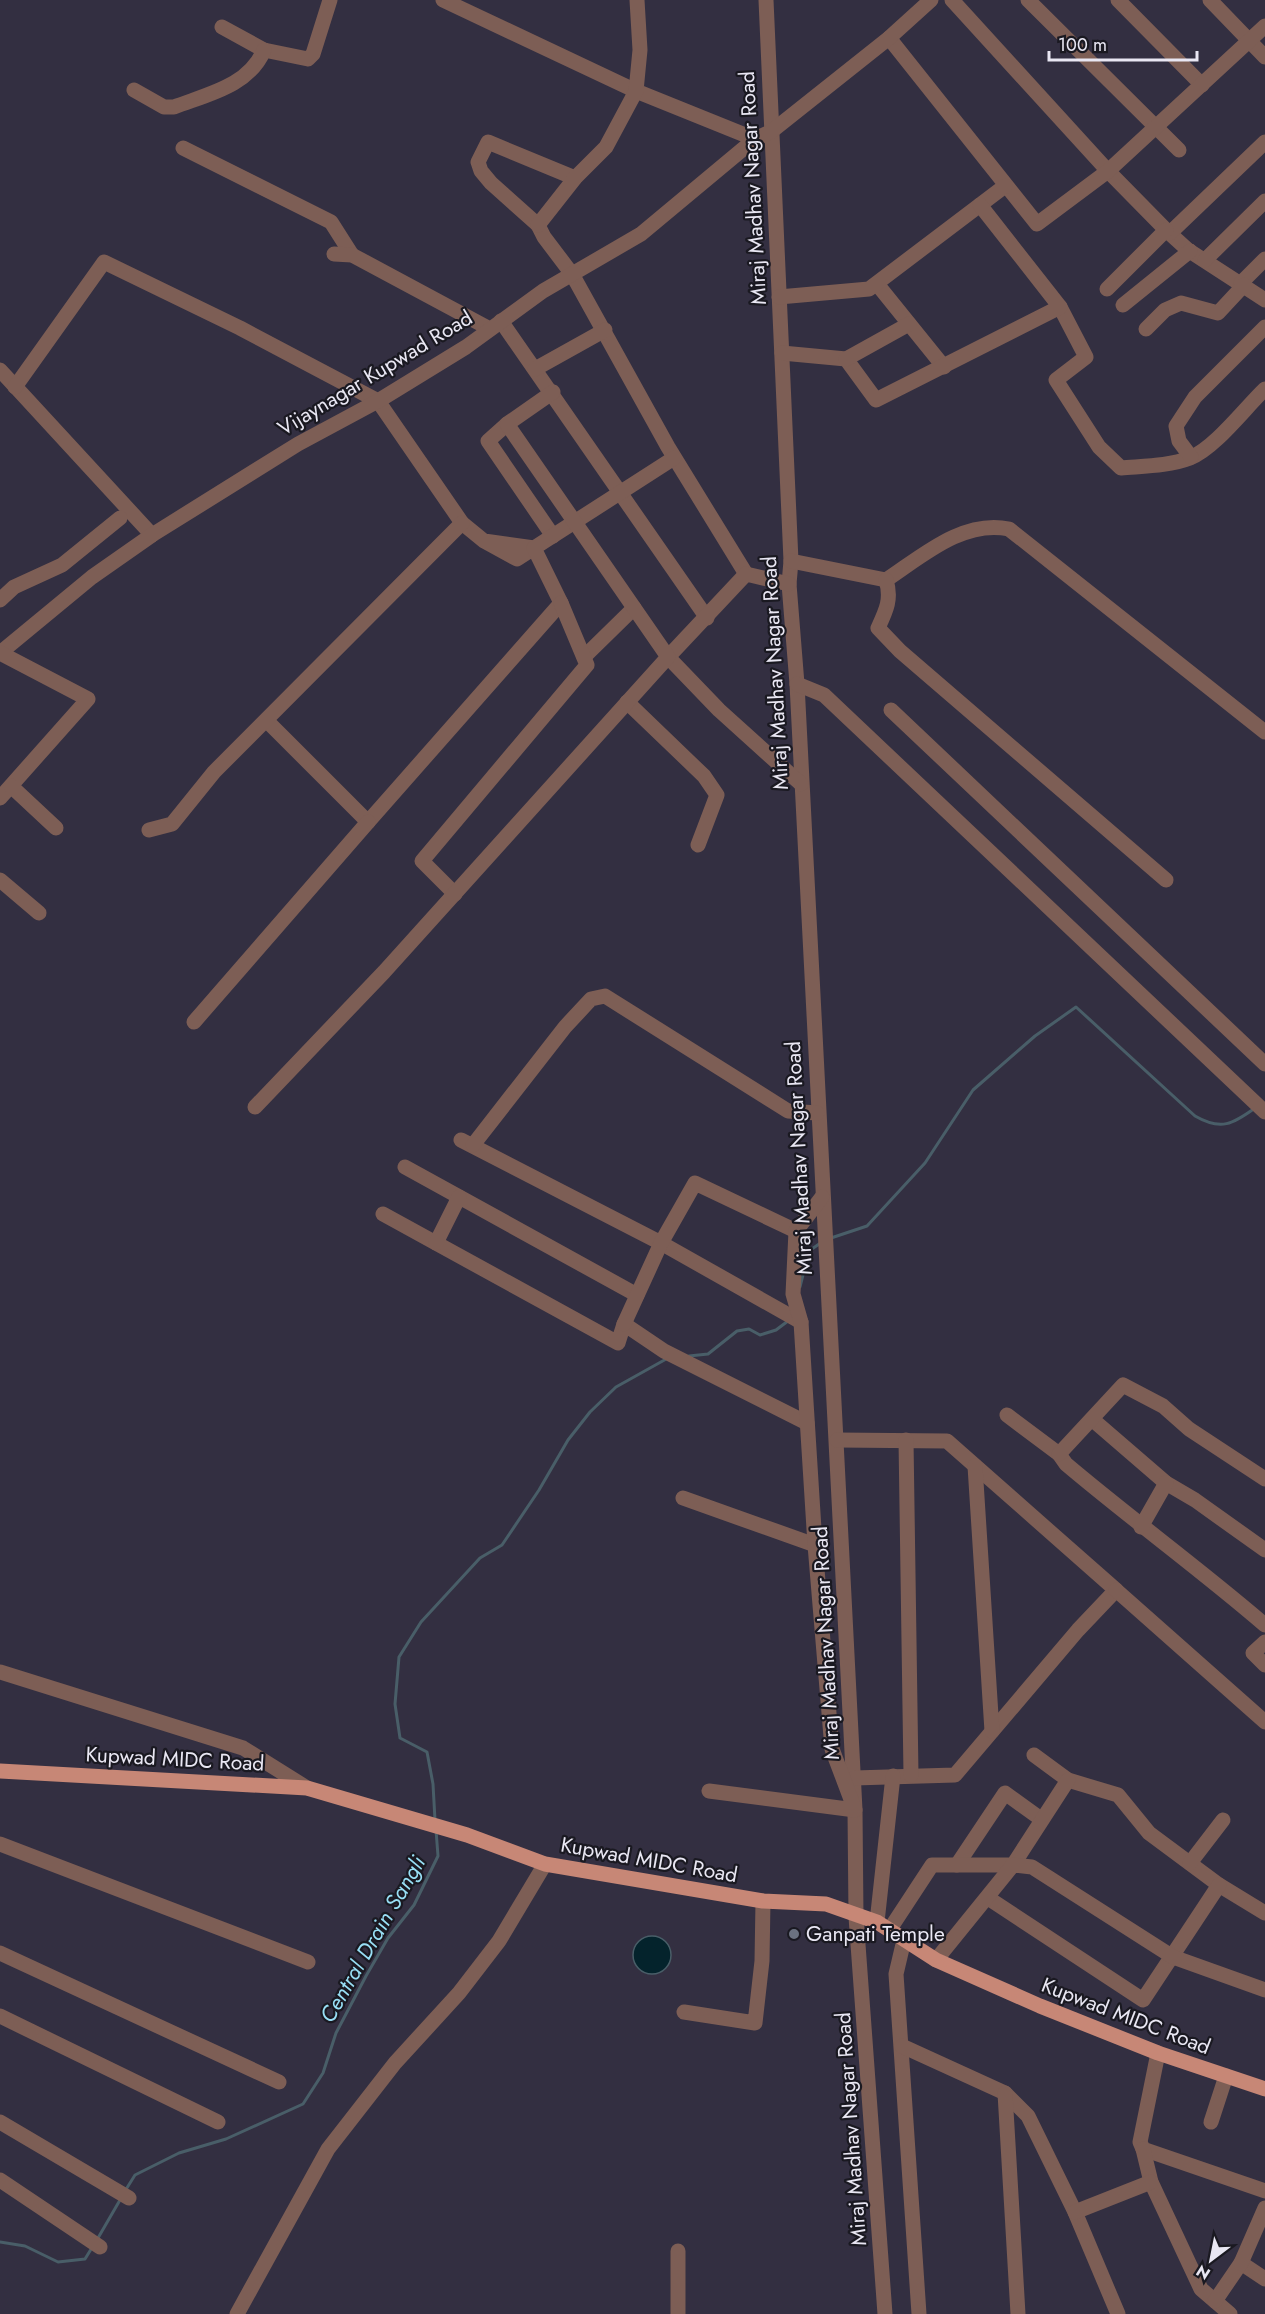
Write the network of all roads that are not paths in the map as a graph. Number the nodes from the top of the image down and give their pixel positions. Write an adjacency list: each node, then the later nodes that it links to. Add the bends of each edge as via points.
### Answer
1 (330, 0): 14 (street, via 308,59)
2 (443, 0): 18 (street)
3 (637, 0): 18 (street, via 640,50)
4 (766, 0): 20 (street, Miraj Madhav Nagar Road)
5 (931, 0): 12 (street, Vijaynagar Kupwad Road)
6 (952, 0): 25 (street)
7 (1028, 0): 19 (street)
8 (1118, 0): 16 (street)
9 (1210, 0): 13 (street)
10 (1265, 26): 13 (street)
11 (222, 27): 14 (street)
12 (889, 38): 20 (street, Vijaynagar Kupwad Road); 27 (street)
13 (1249, 41): 15 (street); 16 (street)
14 (264, 50): 17 (street, via 242,80 174,107 164,107)
15 (1265, 57)
16 (1202, 85): 19 (street)
17 (134, 90)
18 (636, 91): 21 (street); 26 (street, via 606,147)
19 (1156, 127): 24 (street); 25 (street)
20 (772, 131): 21 (street, Vijaynagar Kupwad Road); 41 (street, Miraj Madhav Nagar Road)
21 (755, 139): 37 (street, Vijaynagar Kupwad Road, via 641,234)
22 (1265, 142): 31 (street)
23 (183, 148): 34 (street, via 331,222)
24 (1179, 150)
25 (1108, 171): 27 (street, via 1037,224); 31 (street)
26 (575, 178): 30 (street); 30 (street, via 488,141 478,162 481,171)
27 (1005, 186): 29 (street)
28 (1265, 201): 36 (street)
29 (980, 205): 38 (street); 44 (street)
30 (538, 225): 37 (street)
31 (1168, 231): 32 (street); 40 (street)
32 (1190, 251): 36 (street); 43 (street)
33 (334, 254): 34 (street)
34 (352, 255): 46 (street)
35 (1265, 259): 39 (street)
36 (1204, 260): 39 (street)
37 (572, 274): 46 (street, Vijaynagar Kupwad Road); 49 (street)
38 (877, 284): 41 (street, via 869,289); 45 (street)
39 (1242, 284): 42 (street); 48 (street, via 1218,313 1181,303 1166,310)
40 (1107, 289)
41 (779, 297): 50 (street, Miraj Madhav Nagar Road)
42 (1265, 300)
43 (1124, 305)
44 (1060, 307): 52 (street); 60 (street, via 1086,357 1056,380 1099,447 1121,468)
45 (909, 324): 51 (street); 52 (street)
46 (496, 325): 53 (street); 58 (street, Vijaynagar Kupwad Road)
47 (1265, 327): 60 (street, via 1195,397 1176,426 1179,441)
48 (1146, 329)
49 (605, 330): 53 (street); 61 (street)
50 (782, 353): 51 (street); 69 (street, Miraj Madhav Nagar Road)
51 (846, 359): 52 (street, via 876,400)
52 (944, 367)
53 (535, 369): 57 (street)
54 (1, 372): 55 (street)
55 (15, 387): 58 (street, via 104,262); 66 (street)
56 (1265, 389): 60 (street, via 1210,444)
57 (553, 392): 59 (street); 62 (street)
58 (378, 401): 64 (street); 66 (street, Vijaynagar Kupwad Road, via 298,444)
59 (507, 424): 65 (street); 67 (street, via 488,441)
60 (1191, 457)
61 (674, 458): 62 (street); 70 (street)
62 (621, 494): 65 (street); 76 (street)
63 (120, 518): 73 (street, via 62,565 14,587)
64 (462, 523): 68 (street, via 484,541 517,558); 83 (street)
65 (575, 523): 67 (street); 75 (street)
66 (152, 535): 77 (street, Vijaynagar Kupwad Road, via 92,577)
67 (553, 536): 68 (street)
68 (534, 548): 74 (street)
69 (791, 561): 71 (street); 72 (street, Miraj Madhav Nagar Road)
70 (746, 574): 72 (street); 76 (street)
71 (886, 580): 84 (street, via 945,540 980,529 1009,530); 93 (street, via 890,594 878,628)
72 (789, 584): 80 (street, Miraj Madhav Nagar Road)
73 (0, 600)
74 (561, 603): 78 (street); 88 (street)
75 (634, 608): 78 (street); 79 (street)
76 (707, 618): 79 (street)
77 (0, 653): 86 (street, via 88,699)
78 (584, 657): 94 (street, via 587,665 422,861)
79 (668, 657): 81 (street); 85 (street, via 719,710)
80 (797, 684): 85 (street, Miraj Madhav Nagar Road); 99 (street, via 824,695)
81 (627, 702): 91 (street, via 704,776 717,795); 94 (street)
82 (891, 710): 97 (street)
83 (267, 721): 88 (street); 90 (street, via 214,772 172,824)
84 (1265, 732)
85 (801, 784): 100 (street, Miraj Madhav Nagar Road)
86 (11, 786): 87 (street); 89 (street)
87 (0, 798)
88 (368, 822): 96 (street)
89 (56, 828)
90 (149, 830)
91 (698, 845)
92 (0, 880): 95 (street)
93 (1166, 880)
94 (455, 894): 98 (street)
95 (39, 913)
96 (194, 1022)
97 (1265, 1064)
98 (255, 1107)
99 (1265, 1112)
100 (817, 1113): 103 (street, Miraj Madhav Nagar Road); 107 (street, via 788,1111 605,996 591,999 467,1143)
101 (405, 1167): 102 (street)
102 (459, 1197): 106 (street); 108 (street)
103 (822, 1197): 105 (street); 114 (street, Miraj Madhav Nagar Road)
104 (383, 1214): 106 (street)
105 (796, 1231): 107 (street, via 695,1183); 109 (street, via 793,1294)
106 (436, 1243): 110 (street, via 618,1343)
107 (661, 1244): 108 (street); 109 (street)
108 (637, 1295): 110 (street)
109 (801, 1322): 113 (street)
110 (624, 1324): 113 (street, via 664,1351)
111 (1006, 1415): 116 (street)
112 (1093, 1420): 116 (street); 118 (street, via 1123,1385 1163,1406 1189,1429); 119 (street)
113 (807, 1423): 122 (street)
114 (837, 1440): 115 (street); 135 (street, Miraj Madhav Nagar Road)
115 (906, 1440): 117 (street, via 947,1440); 133 (street)
116 (1059, 1454): 121 (street)
117 (975, 1466): 124 (street); 130 (street)
118 (1265, 1479)
119 (1166, 1483): 121 (street); 123 (street)
120 (683, 1498): 122 (street)
121 (1141, 1527): 125 (street)
122 (815, 1545): 139 (street, via 832,1749)
123 (1265, 1550)
124 (1116, 1590): 129 (street); 130 (street)
125 (1265, 1625)
126 (1265, 1642): 127 (street, via 1253,1653)
127 (1265, 1665)
128 (0, 1672): 137 (street, via 243,1748)
129 (1265, 1722)
130 (992, 1731): 133 (street, via 955,1775)
131 (1034, 1755): 136 (street)
132 (0, 1771): 137 (main road, Kupwad MIDC Road)
133 (911, 1775): 134 (street)
134 (893, 1776): 135 (street); 152 (street)
135 (854, 1778): 139 (street, Miraj Madhav Nagar Road)
136 (1068, 1780): 140 (street); 143 (street, via 1118,1795 1149,1833)
137 (308, 1788): 144 (main road, Kupwad MIDC Road, via 467,1835)
138 (709, 1791): 139 (street)
139 (855, 1809): 151 (street, Miraj Madhav Nagar Road)
140 (1041, 1819): 145 (street, via 1005,1793); 146 (street)
141 (1222, 1820): 143 (street)
142 (0, 1844): 157 (street)
143 (1190, 1863): 147 (street)
144 (545, 1864): 149 (main road, Kupwad MIDC Road); 183 (street, via 496,1946 394,2063 328,2149)
145 (957, 1865): 146 (street); 152 (street, via 932,1865)
146 (1013, 1865): 148 (street); 155 (street, via 1032,1867)
147 (1219, 1885): 150 (street); 155 (street)
148 (988, 1898): 155 (street, via 1143,2000); 156 (street)
149 (763, 1901): 151 (main road, Kupwad MIDC Road, via 826,1904); 159 (street, via 755,2023)
150 (1265, 1913)
151 (856, 1917): 152 (main road, Kupwad MIDC Road); 185 (street, Miraj Madhav Nagar Road)
152 (884, 1925): 153 (main road, Kupwad MIDC Road)
153 (904, 1940): 156 (main road, Kupwad MIDC Road); 161 (street, via 896,1974)
154 (0, 1953): 164 (street)
155 (1173, 1957): 158 (street)
156 (936, 1960): 162 (main road, Kupwad MIDC Road)
157 (308, 1962)
158 (1265, 1990)
159 (684, 2012)
160 (0, 2016): 168 (street)
161 (902, 2046): 166 (street); 186 (street)
162 (1158, 2053): 163 (main road, Kupwad MIDC Road); 170 (street, via 1140,2142)
163 (1226, 2076): 165 (main road, Kupwad MIDC Road); 169 (street)
164 (279, 2082)
165 (1265, 2089)
166 (1005, 2093): 176 (street, via 1028,2116); 187 (street)
167 (0, 2122): 174 (street)
168 (218, 2122)
169 (1211, 2122)
170 (1143, 2149): 172 (street); 173 (street)
171 (0, 2180): 178 (street)
172 (1151, 2182): 176 (street); 182 (street, via 1201,2289)
173 (1265, 2191)
174 (129, 2198)
175 (1265, 2208): 177 (street)
176 (1075, 2212): 188 (street)
177 (1260, 2232): 180 (street)
178 (100, 2247)
179 (678, 2251): 184 (street)
180 (1241, 2263): 181 (street); 182 (street)
181 (1265, 2279)
182 (1215, 2301): 189 (street)
183 (237, 2314)
184 (678, 2314)
185 (885, 2314)
186 (919, 2314)
187 (1018, 2314)
188 (1118, 2314)
189 (1230, 2314)

